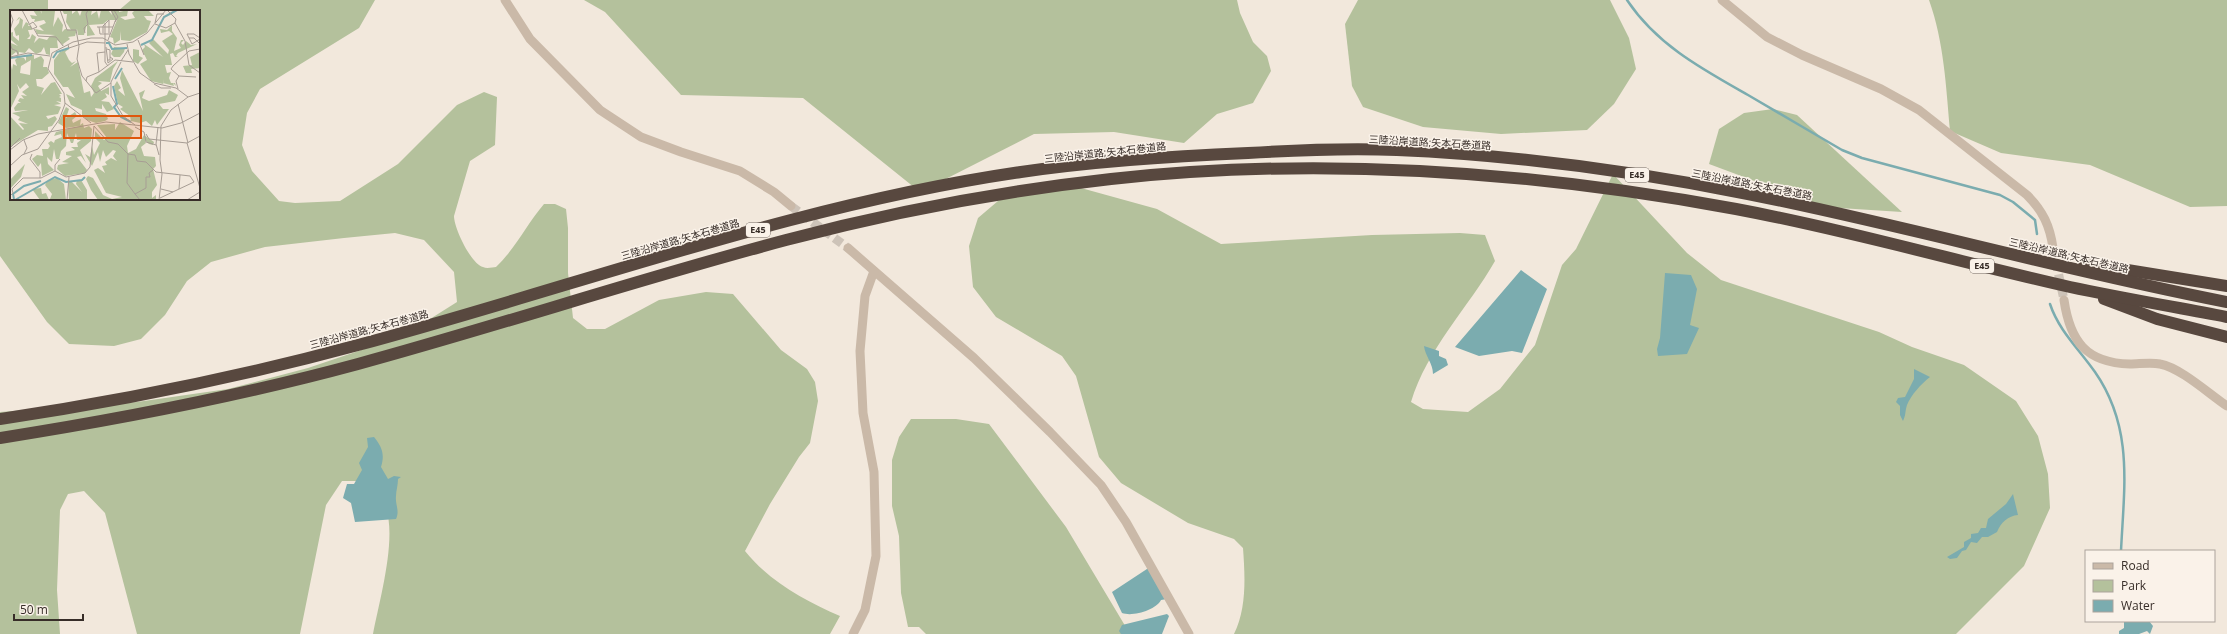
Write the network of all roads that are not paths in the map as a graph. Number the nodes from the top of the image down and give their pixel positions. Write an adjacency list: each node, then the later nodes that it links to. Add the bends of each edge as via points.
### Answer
1 (505, 0): 3 (street, via 530,39 600,110 641,136 740,171)
2 (1722, 0): 6 (street, via 1767,37 1881,89 1934,121 2038,206 2051,232)
3 (791, 206)
4 (1941, 238): 8 (highway); 11 (highway, 三陸沿岸道路;矢本石巻道路 / E45); 15 (highway, 三陸沿岸道路;矢本石巻道路 / E45, via 1743,193 1532,160 1393,150 1307,150 1114,161 1021,172 908,191 726,238 357,346 193,386 102,404)
5 (848, 248): 7 (street)
6 (2053, 248)
7 (874, 271): 17 (street, via 865,296 860,351 863,413 874,472 876,556 865,610); 18 (street, via 974,358 1101,485 1126,522)
8 (2227, 286)
9 (2072, 287): 12 (highway, E45); 13 (highway, via 2157,319); 16 (highway, E45, via 1739,209 1529,178 1393,168 1308,168 1116,178 1023,190 917,210 789,239 488,327 288,382 105,421)
10 (2064, 300): 14 (street, via 2072,332 2086,352 2108,361 2160,364 2178,372)
11 (2227, 302)
12 (2227, 317)
13 (2227, 337)
14 (2227, 406)
15 (0, 419)
16 (0, 438)
17 (853, 634)
18 (1189, 634)

